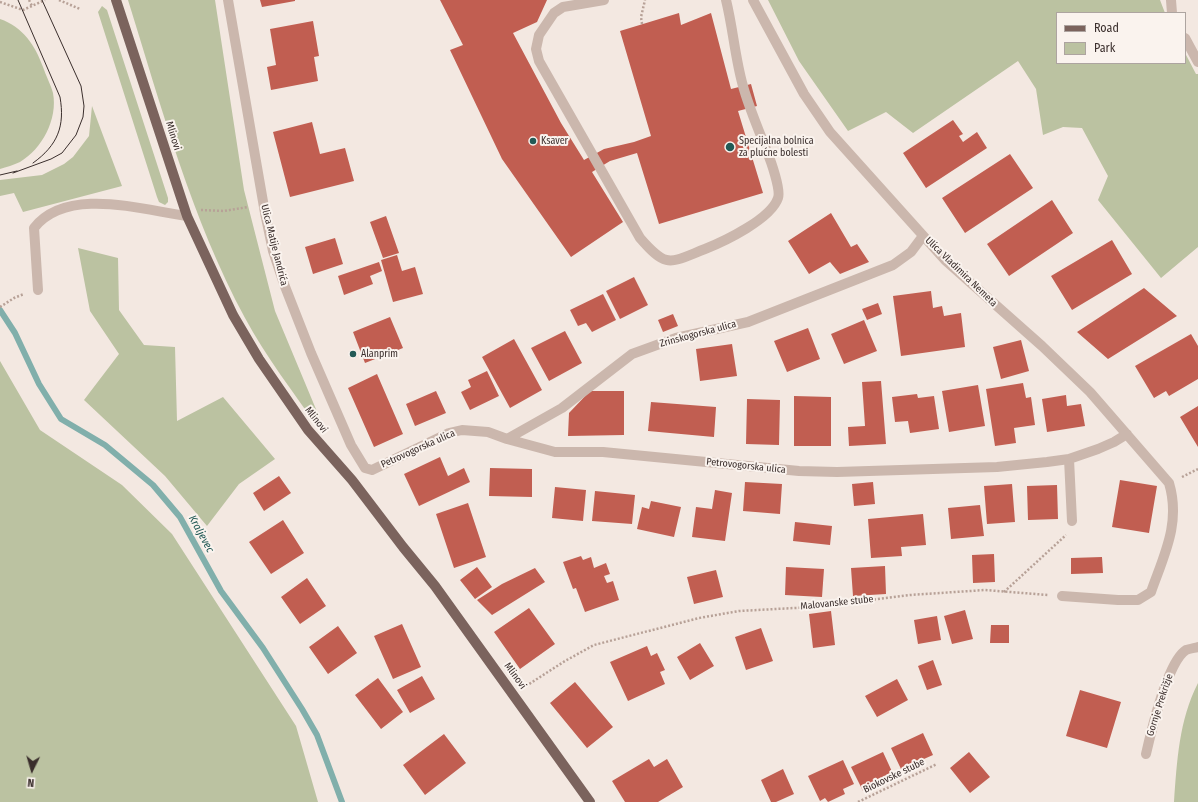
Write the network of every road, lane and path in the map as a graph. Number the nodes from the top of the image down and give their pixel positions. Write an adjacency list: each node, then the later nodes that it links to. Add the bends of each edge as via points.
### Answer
1 (29, 0): 13 (path)
2 (45, 0): 13 (path)
3 (59, 0): 14 (path)
4 (116, 0): 19 (main road, Mlinovi)
5 (228, 0): 20 (street, Ulica Matije Jandrića)
6 (604, 0): 12 (street)
7 (645, 0): 16 (path)
8 (726, 0): 12 (street, via 743,86 772,163 779,196 774,206 754,223 716,245 670,261 654,255 640,238 539,61 536,49 539,35)
9 (753, 0): 22 (street, Ulica Vladimira Nemeta, via 804,94 830,132)
10 (1171, 0): 15 (street)
11 (0, 2): 13 (path, via 23,10)
12 (562, 4)
13 (32, 6)
14 (80, 9)
15 (1172, 12)
16 (642, 24)
17 (1186, 40): 18 (street)
18 (1198, 62)
19 (182, 200): 20 (path, via 201,210 213,212 246,208); 21 (main road, Mlinovi)
20 (263, 201): 29 (street, Ulica Matije Jandrića, via 274,251 295,314 351,445 365,468)
21 (186, 216): 23 (street, via 98,204 52,212 41,219 34,228); 37 (main road, Mlinovi, via 233,315 281,392 308,430 352,480 436,586)
22 (923, 236): 26 (street, Ulica Vladimira Nemeta, via 951,265 1085,387); 27 (street, Zrinskogorska ulica, via 904,258 893,265 748,322 676,338 632,354 562,408)
23 (38, 290)
24 (14, 298): 25 (path)
25 (0, 307)
26 (1127, 434): 28 (street, Petrovogorska ulica, via 1114,442); 32 (street, Ulica Vladimira Nemeta, via 1169,482 1174,498 1173,530 1151,592 1138,600)
27 (508, 439): 28 (street, Petrovogorska ulica, via 555,452 603,452 806,471 884,472 997,467); 29 (street, Petrovogorska ulica, via 488,432 462,430 449,433)
28 (1069, 459): 30 (street)
29 (372, 470)
30 (1072, 521): 31 (path, via 1066,537)
31 (1004, 593): 32 (path, Malovanske stube); 34 (path, Malovanske stube, via 985,590 910,595 813,607 738,611 699,618 594,645)
32 (1062, 596)
33 (1198, 647): 35 (street, Gornje Prekrižje, via 1185,651 1170,673 1153,722)
34 (522, 688)
35 (1146, 754)
36 (937, 764): 38 (path, Biokovske stube)
37 (590, 802)
38 (858, 802)

